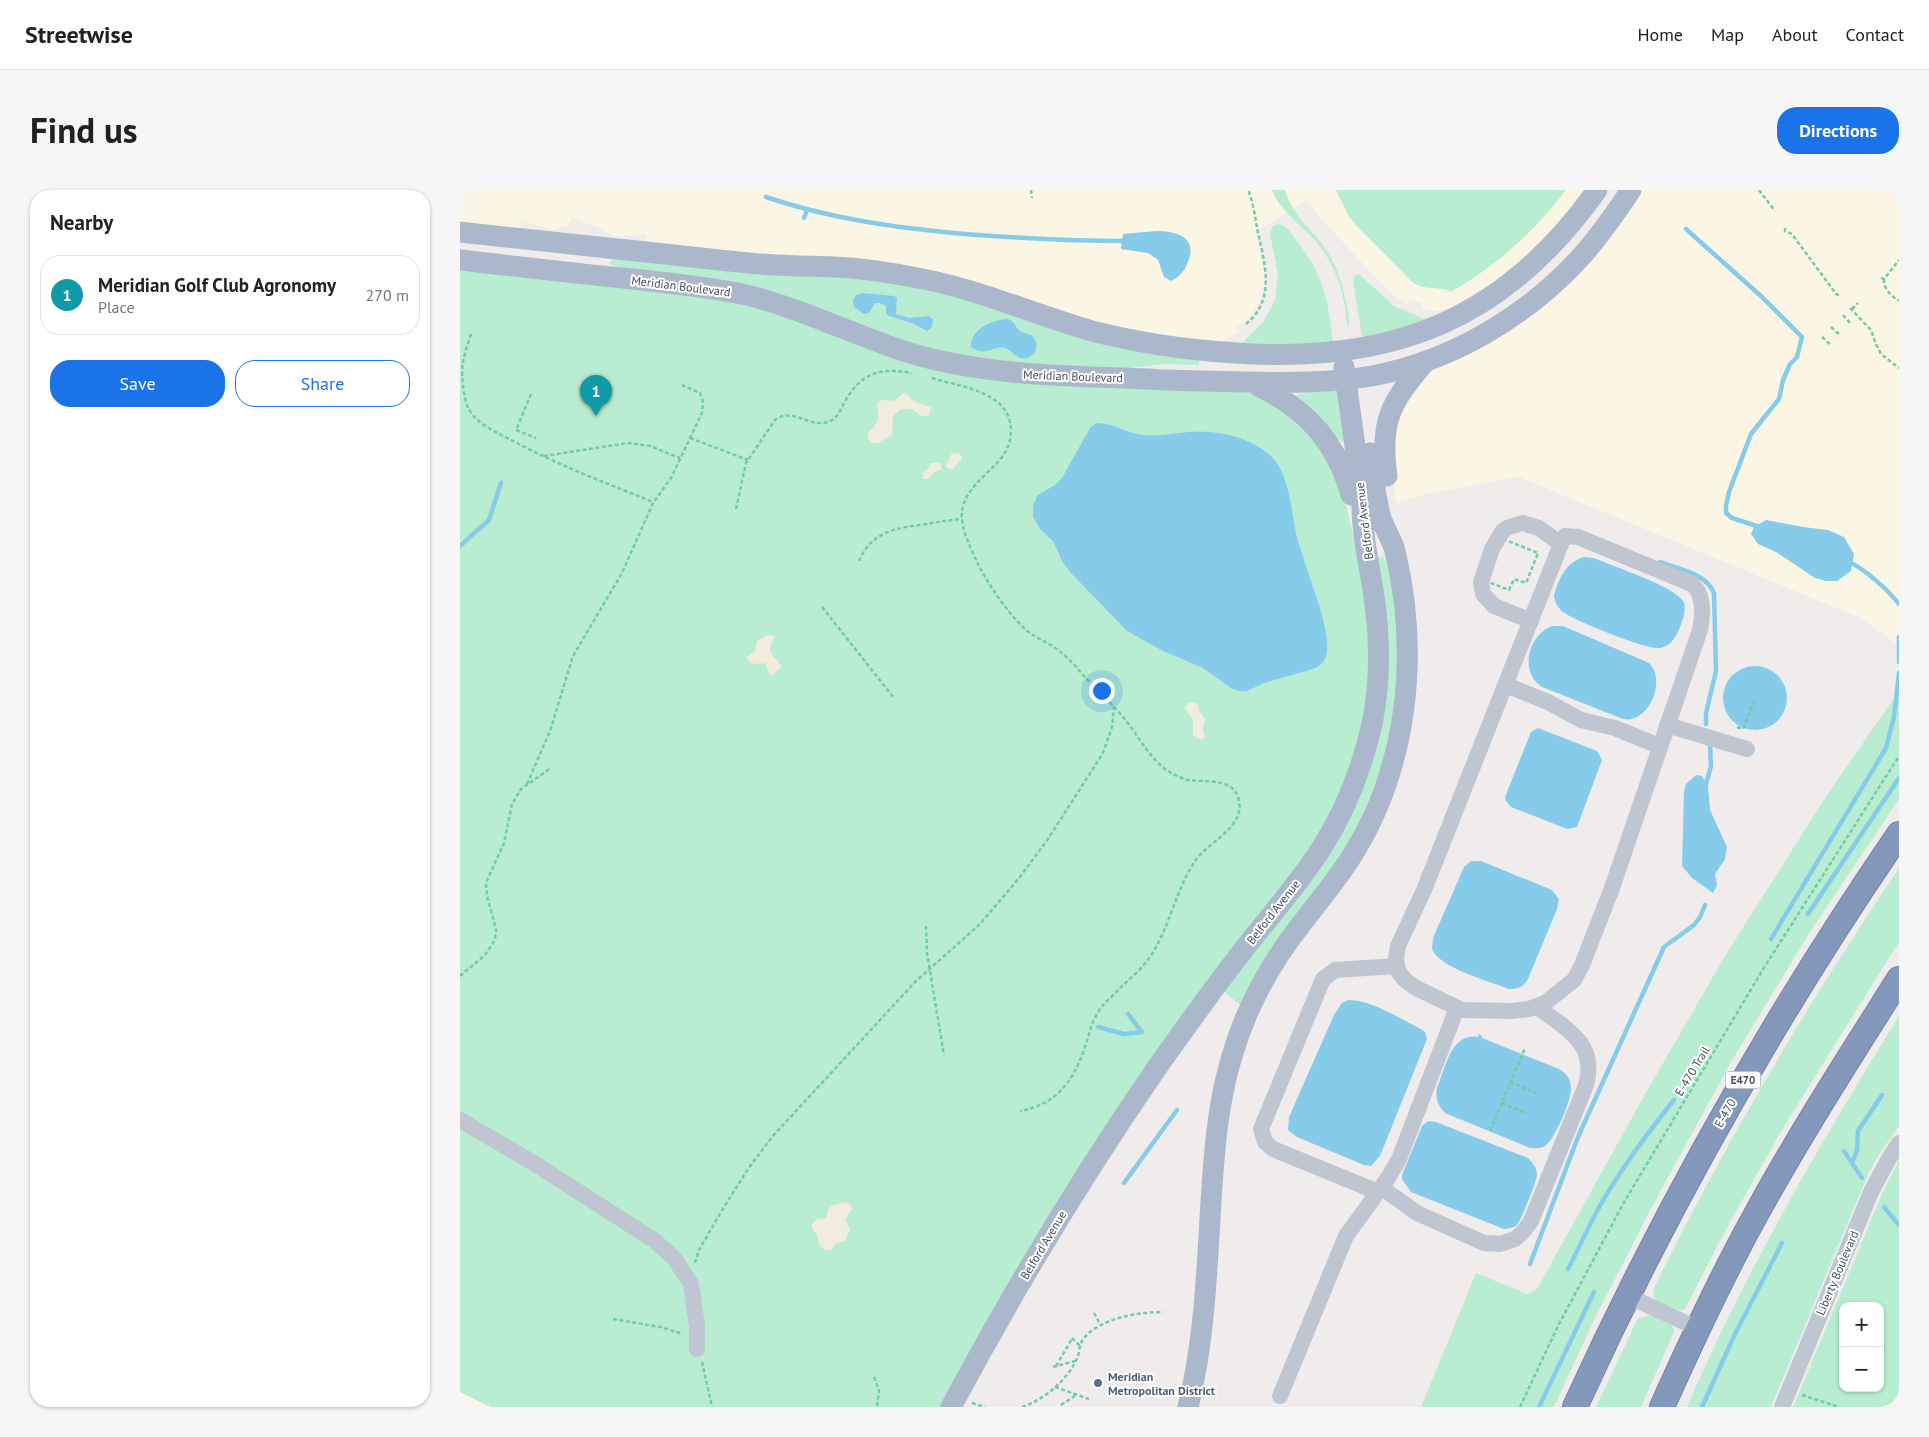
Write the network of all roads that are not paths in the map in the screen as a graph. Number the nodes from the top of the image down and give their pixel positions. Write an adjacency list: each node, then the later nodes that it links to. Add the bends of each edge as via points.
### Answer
1 (1597, 190): 5 (main road, via 1548,250 1495,294 1455,318 1423,331)
2 (1631, 190): 6 (main road, Meridian Boulevard, via 1580,258 1532,302 1487,333)
3 (460, 232): 5 (main road, via 749,264 837,267 911,276 1091,330 1165,346 1272,355)
4 (460, 260): 8 (main road, Meridian Boulevard, via 736,293 804,313 897,349 982,369 1053,376)
5 (1350, 350): 7 (main road, Belford Avenue)
6 (1428, 360): 7 (main road, Meridian Boulevard, via 1398,370); 11 (main road, via 1402,391 1384,432)
7 (1352, 378): 8 (main road, Meridian Boulevard, via 1302,383); 9 (main road, Belford Avenue); 11 (main road, Belford Avenue, via 1380,515)
8 (1251, 382): 9 (main road, via 1296,409 1324,436 1341,466)
9 (1361, 518): 29 (main road, Belford Avenue, via 1376,609 1378,680 1368,742 1349,797 1317,856 1231,966 1110,1138 1038,1252)
10 (1561, 544): 12 (street); 12 (street, via 1538,528 1522,523 1502,532 1492,549 1481,582 1483,594 1494,606); 14 (street, via 1565,536 1575,536 1682,579 1696,588 1701,602 1700,630)
11 (1395, 550): 30 (main road, Belford Avenue, via 1406,615 1408,653 1405,702 1395,752 1383,793 1362,839 1265,978 1232,1056 1218,1120 1201,1335)
12 (1531, 621): 13 (street)
13 (1506, 685): 15 (street, via 1581,720 1610,726); 18 (street, via 1424,890 1398,946)
14 (1667, 725): 15 (street); 16 (street)
15 (1659, 746): 20 (street, via 1615,880 1582,965 1569,986)
16 (1748, 749)
17 (1899, 834): 25 (highway, E-470 / E470, via 1770,1036 1704,1151)
18 (1396, 966): 21 (street, via 1411,984); 24 (street, via 1335,970 1323,979 1262,1129 1265,1142 1276,1150)
19 (1899, 979): 26 (highway, via 1792,1150)
20 (1537, 1007): 21 (street, via 1503,1011); 24 (street, via 1580,1041 1589,1069 1586,1085 1534,1214 1522,1233 1506,1242 1484,1243 1417,1213)
21 (1457, 1008): 24 (street, via 1399,1159)
22 (460, 1120): 27 (street, via 655,1241 674,1258 691,1284 698,1326)
23 (1899, 1143): 33 (street, Liberty Boulevard, via 1871,1192)
24 (1380, 1190): 28 (street, via 1346,1236)
25 (1628, 1296): 26 (street); 31 (highway, E-470 / E470)
26 (1698, 1328): 32 (highway)
27 (697, 1349)
28 (1280, 1396)
29 (960, 1405)
30 (1188, 1407)
31 (1575, 1407)
32 (1662, 1407)
33 (1782, 1407)

